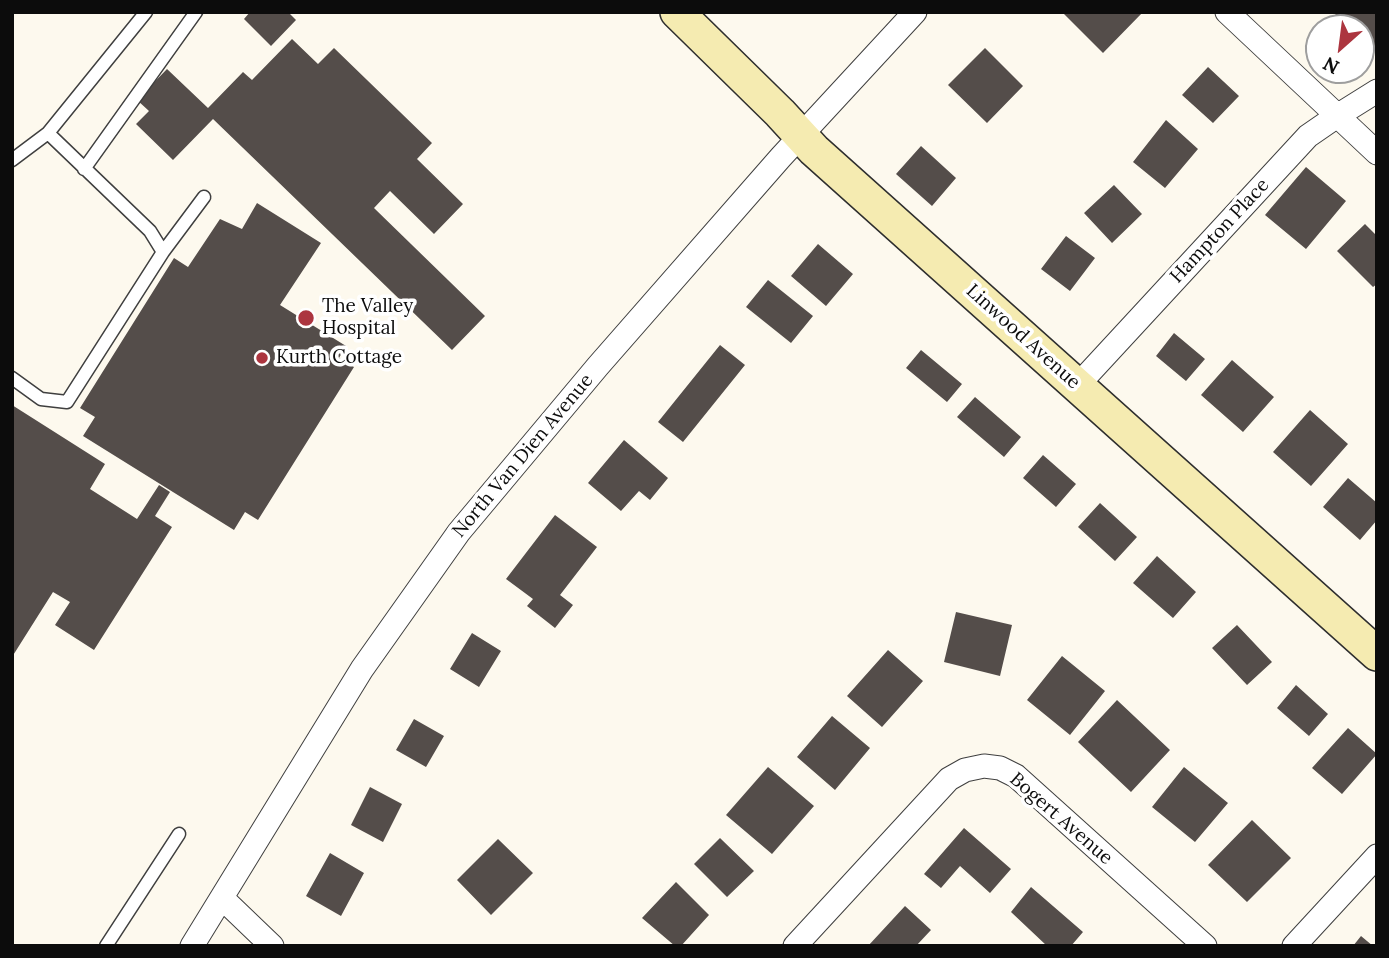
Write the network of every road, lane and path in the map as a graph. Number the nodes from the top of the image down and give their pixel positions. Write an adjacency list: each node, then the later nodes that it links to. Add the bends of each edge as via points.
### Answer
1 (145, 12): 8 (lane)
2 (196, 12): 12 (lane)
3 (677, 12): 9 (main road, Linwood Avenue)
4 (915, 12): 9 (street, North Van Dien Avenue)
5 (1227, 12): 7 (street)
6 (1377, 91): 7 (street, Hampton Place)
7 (1337, 116): 10 (street); 16 (street, Hampton Place, via 1308,136)
8 (48, 133): 11 (lane); 12 (lane)
9 (801, 136): 16 (main road, Linwood Avenue); 20 (street, North Van Dien Avenue, via 459,532 362,669)
10 (1377, 153)
11 (12, 160)
12 (84, 169): 14 (lane, via 150,232)
13 (204, 197): 14 (lane)
14 (163, 252): 15 (lane, via 67,401 41,399)
15 (12, 378)
16 (1077, 386): 17 (main road, Linwood Avenue)
17 (1377, 654)
18 (178, 834): 21 (lane)
19 (1377, 856): 26 (street)
20 (222, 898): 22 (street, North Van Dien Avenue); 23 (street)
21 (106, 946)
22 (192, 946)
23 (272, 946)
24 (795, 946): 25 (street, Bogert Avenue, via 949,779 984,766 1016,776)
25 (1205, 946)
26 (1294, 946)

